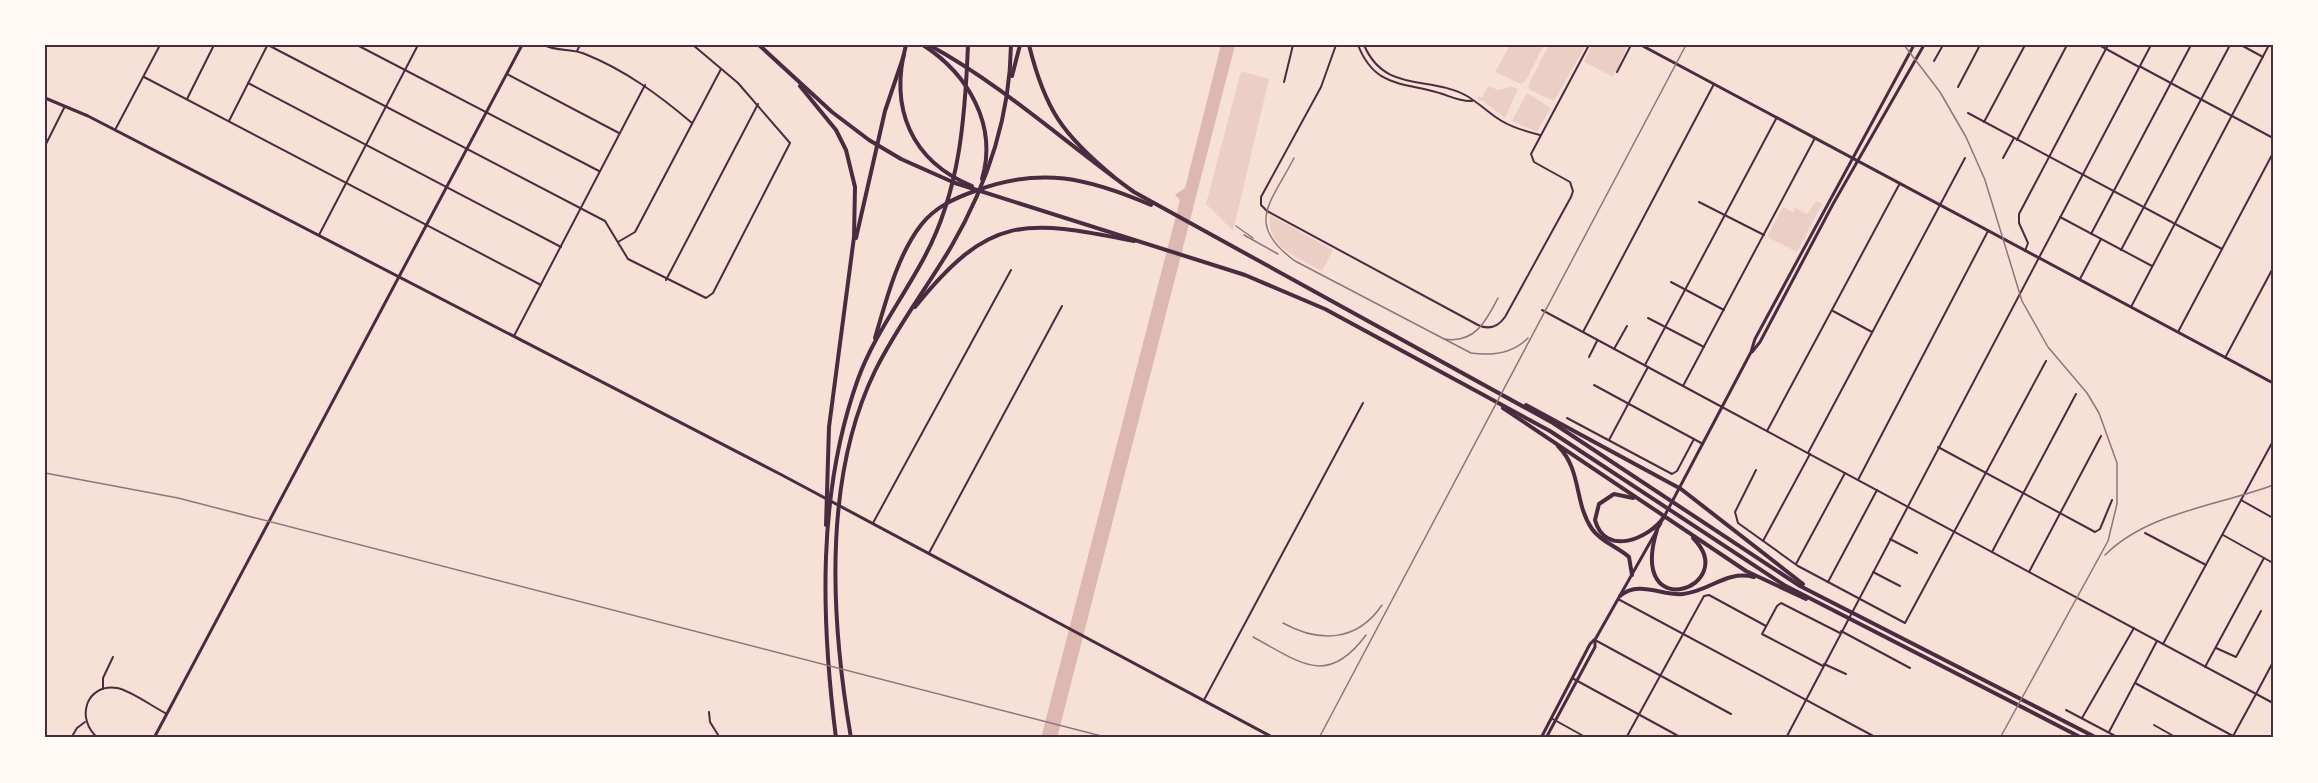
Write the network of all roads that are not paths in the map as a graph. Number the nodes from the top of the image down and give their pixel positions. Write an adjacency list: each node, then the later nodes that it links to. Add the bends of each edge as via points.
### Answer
1 (160, 45): 49 (street)
2 (214, 45): 58 (street)
3 (268, 45): 52 (street); 63 (street)
4 (357, 45): 46 (street)
5 (418, 45): 46 (street)
6 (522, 45): 48 (main road)
7 (544, 45): 39 (street, via 558,51)
8 (580, 45): 39 (street)
9 (693, 45): 45 (street)
10 (759, 45): 43 (highway)
11 (906, 45): 40 (highway)
12 (923, 45): 86 (highway, via 956,73 978,107 986,134)
13 (929, 45): 92 (highway, via 987,81)
14 (968, 45): 141 (highway, via 962,143 952,189 925,256)
15 (1011, 45): 50 (highway)
16 (1020, 45): 50 (highway)
17 (1029, 45): 92 (highway, via 1042,93 1054,116 1081,149)
18 (1293, 45): 51 (street)
19 (1336, 45): 73 (street, via 1321,87 1261,197 1261,205 1482,327 1503,320 1573,191 1569,182 1531,158)
20 (1358, 45): 60 (street, via 1368,64 1393,83)
21 (1364, 45): 60 (street, via 1376,65 1395,78 1440,87)
22 (1589, 45): 73 (street)
23 (1631, 45): 47 (street)
24 (1641, 45): 54 (main road)
25 (1914, 45): 82 (main road)
26 (1924, 45): 85 (main road)
27 (1943, 45): 42 (street)
28 (1980, 45): 56 (street)
29 (2025, 45): 69 (street)
30 (2067, 45): 76 (street)
31 (2099, 45): 38 (street)
32 (2108, 45): 38 (street)
33 (2151, 45): 44 (street)
34 (2191, 45): 53 (street)
35 (2230, 45): 59 (street)
36 (2241, 45): 41 (street)
37 (2269, 45): 41 (street)
38 (2106, 49): 44 (street); 81 (street)
39 (577, 51): 55 (street)
40 (904, 55): 89 (highway, via 901,99 909,130 929,159); 115 (highway, via 885,111)
41 (2263, 57): 66 (street)
42 (1934, 61)
43 (777, 62): 89 (highway, via 869,140); 115 (highway, via 823,112 846,150 856,201)
44 (2139, 67): 53 (street); 88 (street)
45 (721, 69): 61 (street); 70 (street)
46 (405, 70): 63 (street); 64 (street)
47 (1617, 72)
48 (506, 74): 64 (main road); 72 (street)
49 (144, 77): 58 (street); 71 (street)
50 (1010, 82): 86 (highway, via 1005,112)
51 (1284, 82)
52 (248, 83): 68 (street); 77 (street)
53 (2171, 83): 59 (street); 94 (street)
54 (1714, 84): 67 (main road); 135 (street)
55 (645, 85): 70 (street); 72 (street)
56 (1958, 87)
57 (45, 98): 62 (main road)
58 (187, 99): 68 (street)
59 (2201, 99): 66 (street); 97 (street)
60 (1472, 100): 73 (street, via 1505,123)
61 (758, 104): 121 (street); 121 (street, via 790,143 777,172 711,296 700,297)
62 (65, 106): 71 (main road); 78 (street)
63 (386, 107): 77 (street); 79 (street)
64 (487, 112): 79 (main road); 87 (street)
65 (1968, 113): 69 (street)
66 (2232, 116): 75 (street); 102 (street)
67 (1777, 117): 74 (main road); 100 (street)
68 (229, 121): 90 (street)
69 (1984, 122): 76 (street)
70 (692, 123): 109 (street, via 635,232)
71 (115, 130): 106 (main road)
72 (619, 133): 87 (street)
73 (1540, 135)
74 (1815, 138): 82 (main road); 107 (street)
75 (2273, 138)
76 (2016, 139): 81 (street); 84 (street)
77 (367, 145): 90 (street); 93 (street)
78 (45, 146)
79 (467, 150): 93 (main road); 98 (street)
80 (2273, 153): 112 (street)
81 (2049, 157): 88 (street); 114 (street, via 2018,216 2028,243)
82 (1852, 158): 85 (main road); 143 (main road)
83 (1965, 158): 96 (street)
84 (2003, 159)
85 (1858, 161): 91 (main road); 143 (main road)
86 (987, 165): 131 (highway, via 951,247)
87 (599, 171): 98 (street)
88 (2082, 175): 94 (street); 101 (street)
89 (956, 181): 110 (highway)
90 (346, 183): 103 (street); 106 (street)
91 (1900, 183): 96 (main road); 130 (street)
92 (1126, 186): 99 (highway)
93 (448, 187): 103 (main road); 111 (street)
94 (2113, 191): 97 (street); 105 (street)
95 (1700, 202): 100 (street)
96 (1940, 205): 104 (main road); 136 (street)
97 (2144, 207): 102 (street); 113 (street)
98 (581, 208): 109 (street, via 605,221); 111 (street)
99 (1166, 211): 141 (highway, via 1110,187 1059,177 1011,180 960,197 932,213 914,235); 151 (highway)
100 (1725, 215): 107 (street); 125 (street)
101 (2060, 217): 105 (street); 116 (street)
102 (2175, 224): 112 (street); 117 (street)
103 (428, 225): 120 (main road); 124 (street)
104 (1988, 231): 114 (main road); 170 (street)
105 (2091, 234): 108 (street)
106 (319, 235): 120 (main road)
107 (1764, 235): 129 (street)
108 (2101, 239): 113 (street); 122 (street)
109 (618, 242): 121 (street, via 628,260)
110 (1156, 246): 131 (highway, via 1059,227 1009,230 968,252); 152 (highway, via 1245,275 1320,307)
111 (561, 247): 124 (street)
112 (2222, 249): 137 (street)
113 (2121, 250): 117 (street)
114 (2025, 251): 116 (main road)
115 (851, 256): 184 (highway, via 829,427)
116 (2038, 258): 122 (main road); 165 (street)
117 (2152, 266): 127 (street)
118 (2273, 268): 145 (street)
119 (1011, 270): 182 (street)
120 (400, 278): 138 (main road); 234 (main road)
121 (666, 280)
122 (2079, 280): 127 (main road)
123 (1671, 282): 125 (street)
124 (541, 285): 138 (street)
125 (1685, 289): 129 (street); 134 (street)
126 (1062, 306): 193 (street)
127 (2131, 307): 137 (main road)
128 (1542, 310): 135 (street)
129 (1724, 310): 140 (street)
130 (1832, 310): 136 (street); 158 (street)
131 (906, 317): 176 (highway, via 886,348 864,397 850,441)
132 (1648, 318): 134 (street)
133 (1628, 326): 142 (street)
134 (1665, 327): 140 (street); 147 (street)
135 (1583, 332): 139 (street)
136 (1872, 332): 166 (street)
137 (2178, 332): 145 (main road)
138 (514, 336): 176 (main road)
139 (1598, 340): 142 (street); 144 (street)
140 (1704, 347): 150 (street)
141 (871, 349): 184 (highway, via 845,420)
142 (1614, 349): 147 (street)
143 (1751, 352): 156 (main road)
144 (1589, 357)
145 (2225, 358): 148 (main road)
146 (2046, 361): 169 (street)
147 (1646, 366): 150 (street); 155 (street)
148 (2273, 383)
149 (1594, 385): 155 (street)
150 (1683, 386): 156 (street)
151 (1492, 389): 171 (highway); 206 (highway, via 1568,432 1780,574)
152 (1483, 394): 159 (highway); 207 (highway, via 1570,443 1762,572)
153 (2076, 394): 173 (street)
154 (1364, 403): 229 (street)
155 (1628, 403): 161 (street); 162 (street)
156 (1722, 407): 158 (street); 164 (main road)
157 (1567, 418): 162 (street)
158 (1767, 431): 166 (street)
159 (1546, 436): 178 (highway); 200 (highway, via 1573,466 1592,528 1629,557)
160 (2101, 436): 179 (street)
161 (1694, 439): 162 (street, via 1674,474); 164 (street)
162 (1609, 440)
163 (2273, 441): 175 (street)
164 (1703, 444): 171 (main road)
165 (1938, 447): 169 (street); 177 (street)
166 (1809, 453): 168 (street); 190 (street)
167 (1756, 470): 190 (street, via 1735,517)
168 (1845, 473): 170 (street); 196 (street)
169 (1986, 473): 173 (street); 186 (street)
170 (1858, 480): 172 (street)
171 (1679, 488): 180 (main road); 206 (highway, via 1785,572)
172 (1877, 490): 177 (street); 202 (street)
173 (2023, 493): 179 (street); 191 (street)
174 (2112, 500): 179 (street, via 2097,532)
175 (2241, 500): 181 (street); 188 (street)
176 (839, 505): 182 (main road); 249 (highway, via 839,660)
177 (1907, 506): 186 (street); 189 (street)
178 (1652, 508): 180 (highway, via 1628,496 1612,494 1598,506 1596,524 1608,537 1629,541 1648,534); 183 (highway)
179 (2061, 513): 199 (street)
180 (1664, 517): 185 (main road)
181 (2273, 518)
182 (873, 523): 193 (main road)
183 (1676, 524): 185 (highway, via 1697,542 1705,558 1702,575 1687,588 1668,588 1653,575 1650,560); 201 (highway)
184 (826, 529): 248 (highway, via 829,659)
185 (1657, 530): 200 (main road)
186 (1955, 532): 191 (street); 205 (street, via 1905,623)
187 (2145, 533): 197 (street)
188 (2222, 535): 194 (street); 197 (street)
189 (1890, 538): 192 (street); 198 (street)
190 (1763, 541): 196 (street)
191 (1992, 552): 199 (street)
192 (1917, 553)
193 (929, 554): 229 (main road)
194 (2264, 558): 195 (street); 216 (street)
195 (2273, 562)
196 (1796, 564): 202 (street)
197 (2206, 565): 215 (street)
198 (1873, 571): 203 (street); 205 (street)
199 (2029, 572): 210 (street)
200 (1632, 575): 204 (main road)
201 (1763, 581): 204 (highway, via 1736,575 1688,593 1639,588); 207 (highway)
202 (1828, 582): 205 (street)
203 (1900, 586)
204 (1619, 597): 212 (street); 213 (main road)
205 (1858, 598): 211 (street)
206 (1837, 605): 239 (highway)
207 (1834, 611): 258 (highway)
208 (2261, 611): 216 (street, via 2236,657)
209 (1766, 626): 211 (street, via 1779,604); 212 (street, via 1705,595); 219 (street, via 1762,633)
210 (2134, 628): 214 (street); 237 (street)
211 (1840, 632): 219 (street); 221 (street)
212 (1683, 634): 223 (street); 230 (street)
213 (1595, 640): 223 (street); 224 (main road); 225 (main road)
214 (2157, 641): 215 (street); 226 (street)
215 (2163, 644): 220 (street)
216 (2216, 648): 220 (street)
217 (113, 657): 227 (street, via 102,678)
218 (2273, 662): 228 (street)
219 (1823, 665): 222 (street); 230 (street)
220 (2205, 667): 228 (street)
221 (1910, 668)
222 (1846, 674)
223 (1660, 675): 235 (street); 236 (street)
224 (1572, 678): 225 (street); 238 (main road)
225 (1576, 681): 236 (street); 238 (main road)
226 (2135, 683): 242 (street); 243 (street)
227 (103, 689): 234 (street, via 122,689); 240 (street, via 87,705)
228 (2256, 694): 231 (street); 243 (street)
229 (1204, 700): 250 (main road)
230 (1805, 700): 256 (street); 257 (street)
231 (2273, 703)
232 (2066, 710): 237 (street)
233 (709, 712): 247 (street)
234 (166, 714): 246 (main road)
235 (1731, 714)
236 (1639, 715): 254 (street); 255 (street)
237 (2082, 718): 242 (street)
238 (1553, 719): 251 (main road); 252 (main road); 253 (street)
239 (2064, 720): 259 (highway); 260 (highway)
240 (85, 722): 244 (street); 245 (street)
241 (2154, 725): 262 (street)
242 (2109, 732): 261 (street)
243 (2233, 737)
244 (71, 738)
245 (98, 738)
246 (154, 738)
247 (719, 738)
248 (836, 738)
249 (851, 738)
250 (1274, 738)
251 (1539, 738)
252 (1546, 738)
253 (1587, 738)
254 (1626, 738)
255 (1682, 738)
256 (1786, 738)
257 (1877, 738)
258 (2082, 738)
259 (2097, 738)
260 (2103, 738)
261 (2119, 738)
262 (2178, 738)

